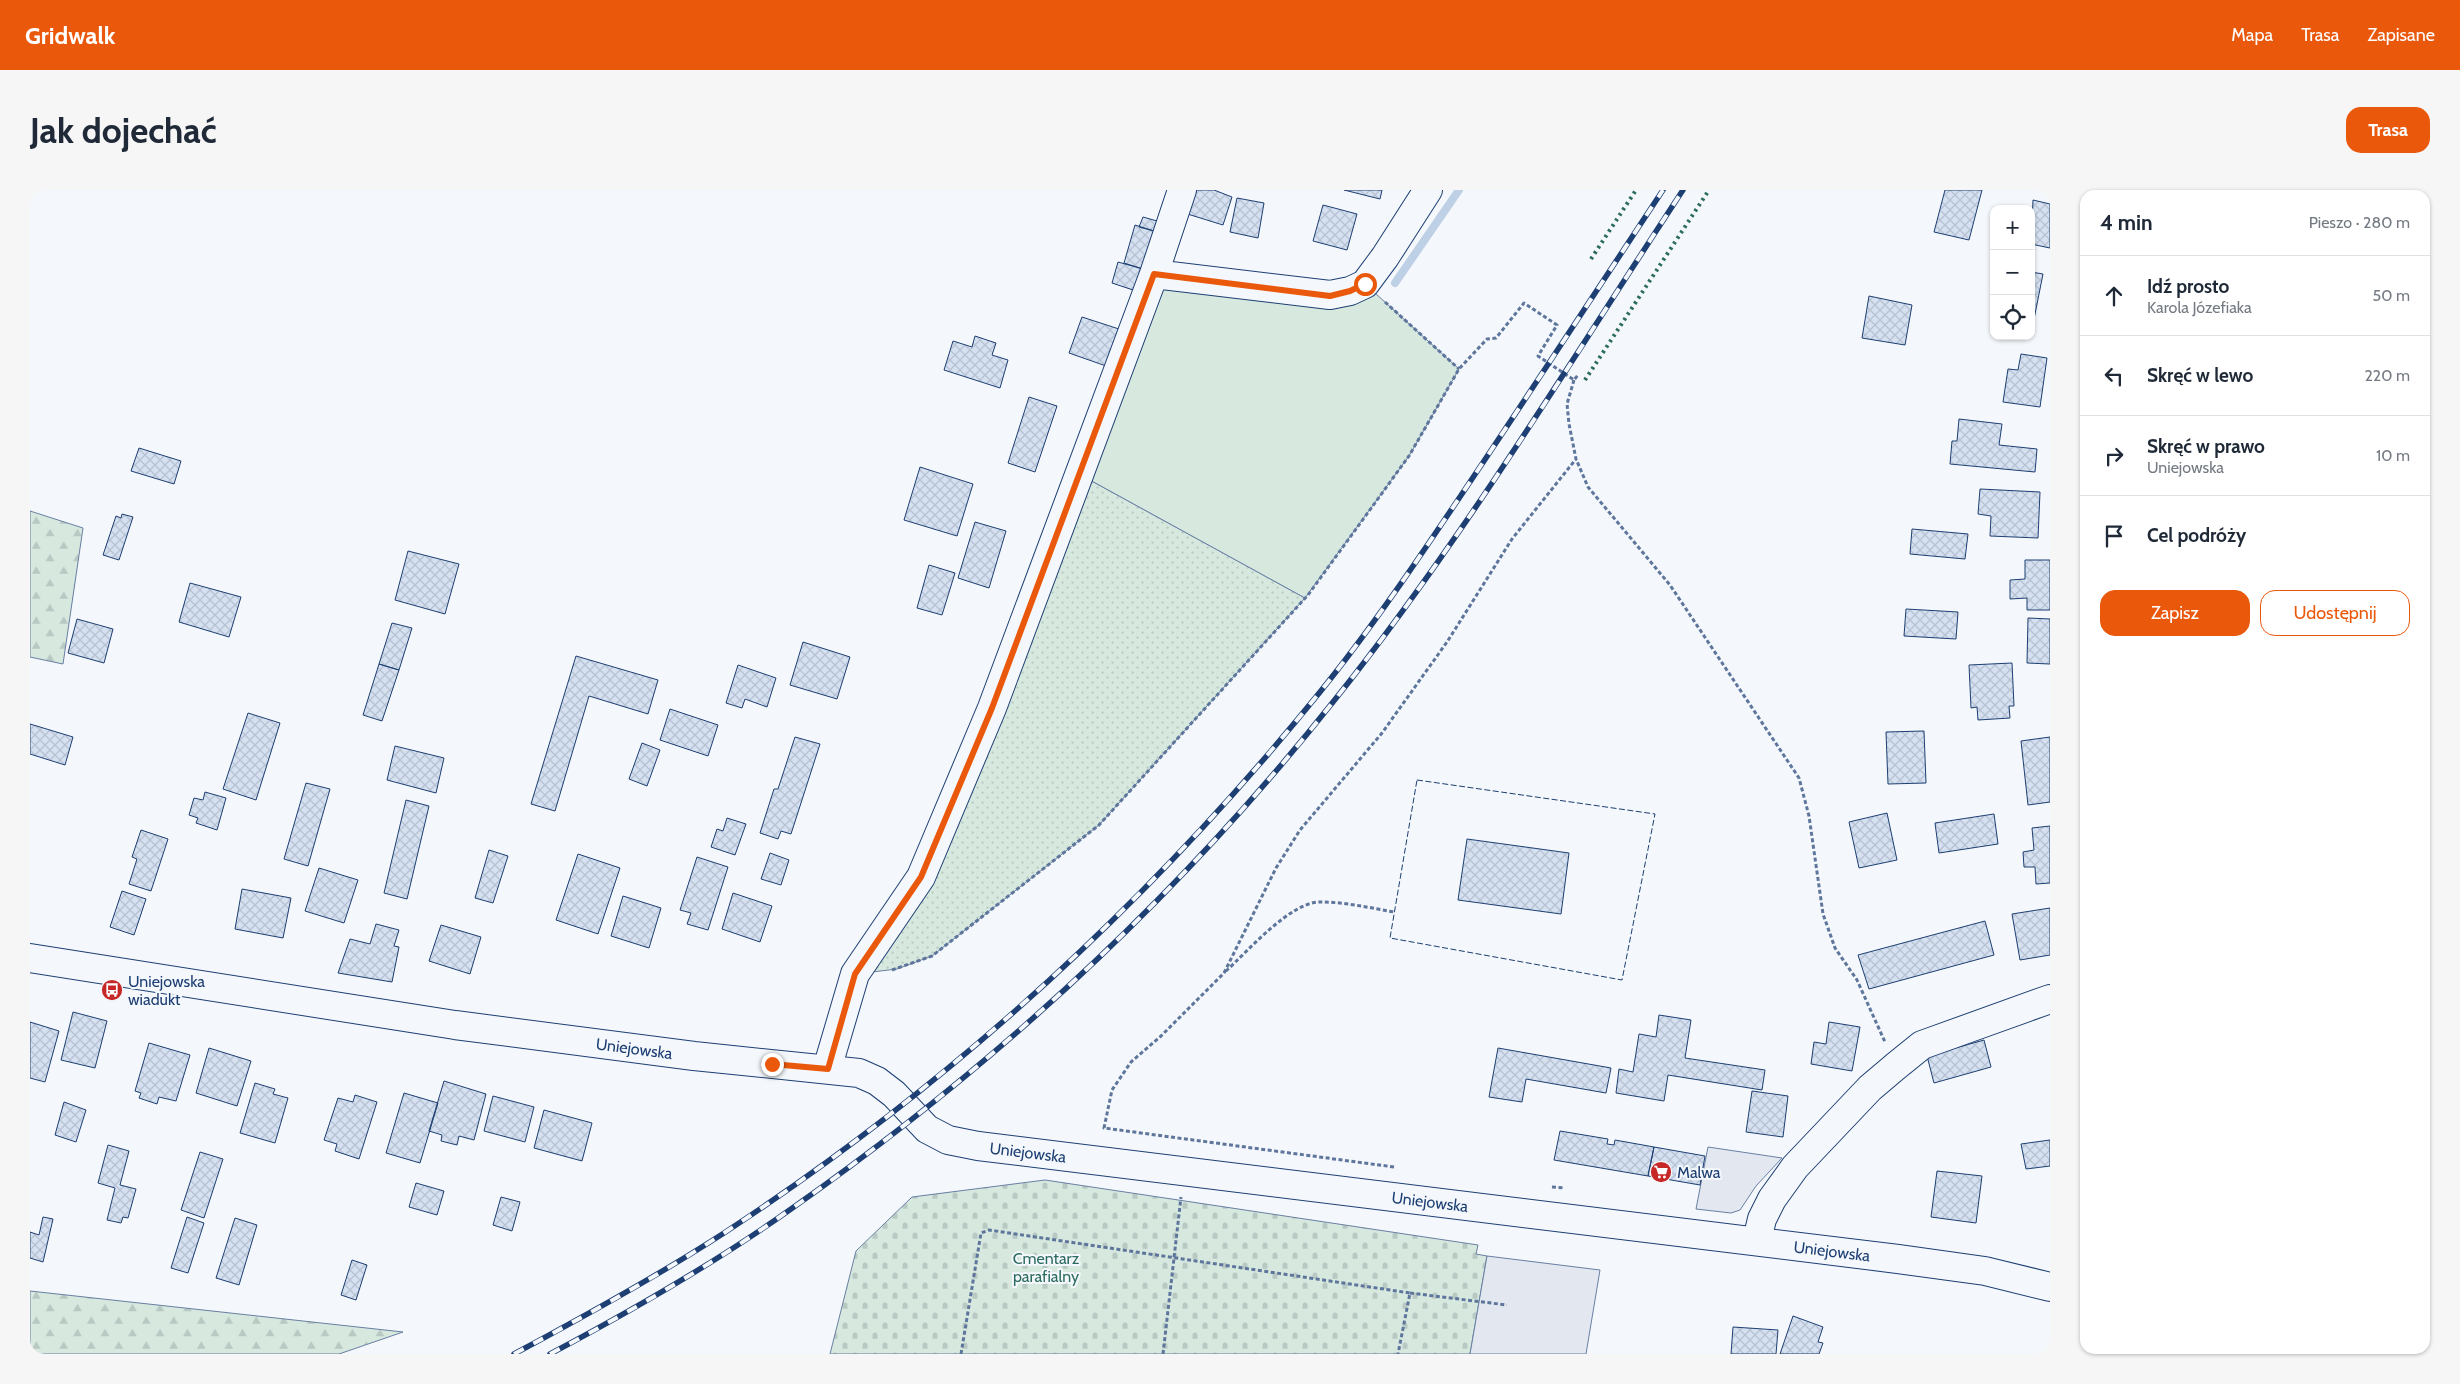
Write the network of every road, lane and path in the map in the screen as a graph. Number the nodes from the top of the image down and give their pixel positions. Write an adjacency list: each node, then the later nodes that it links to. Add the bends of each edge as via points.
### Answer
1 (1182, 190): 3 (main road)
2 (1428, 190): 4 (main road)
3 (1154, 274): 4 (main road, via 1330,296); 12 (main road, via 995,698 921,877)
4 (1365, 284): 5 (path)
5 (1459, 368): 7 (path, via 1487,339 1496,338 1524,303 1557,325 1538,356); 12 (path, via 1409,456 1308,595 1099,825 932,956 898,969)
6 (1578, 375): 7 (path)
7 (1574, 380): 8 (path, via 1567,404)
8 (1576, 459): 11 (path, via 1512,539 1447,642 1382,733 1300,830 1276,868); 14 (path, via 1588,488 1670,585 1799,778 1809,816 1823,914 1835,948 1857,980)
9 (1394, 912): 11 (path, via 1320,901 1301,906)
10 (30, 958): 15 (main road, Uniejowska, via 455,1025 694,1056)
11 (1224, 973): 16 (path, via 1131,1062 1112,1090)
12 (855, 974): 15 (main road)
13 (2050, 999): 14 (main road, via 1922,1045)
14 (1896, 1066): 18 (main road, via 1870,1088 1795,1167 1772,1199 1762,1219)
15 (828, 1069): 18 (main road, Uniejowska, via 876,1081 894,1094 927,1129 948,1140)
16 (1104, 1128)
17 (1182, 1194): 19 (path)
18 (1757, 1240): 20 (main road, Uniejowska, via 1984,1271)
19 (1172, 1258): 21 (path); 23 (path, via 989,1230 981,1233); 24 (path)
20 (2050, 1287)
21 (1410, 1293): 22 (path); 25 (path)
22 (1507, 1305)
23 (961, 1354)
24 (1163, 1354)
25 (1398, 1354)

